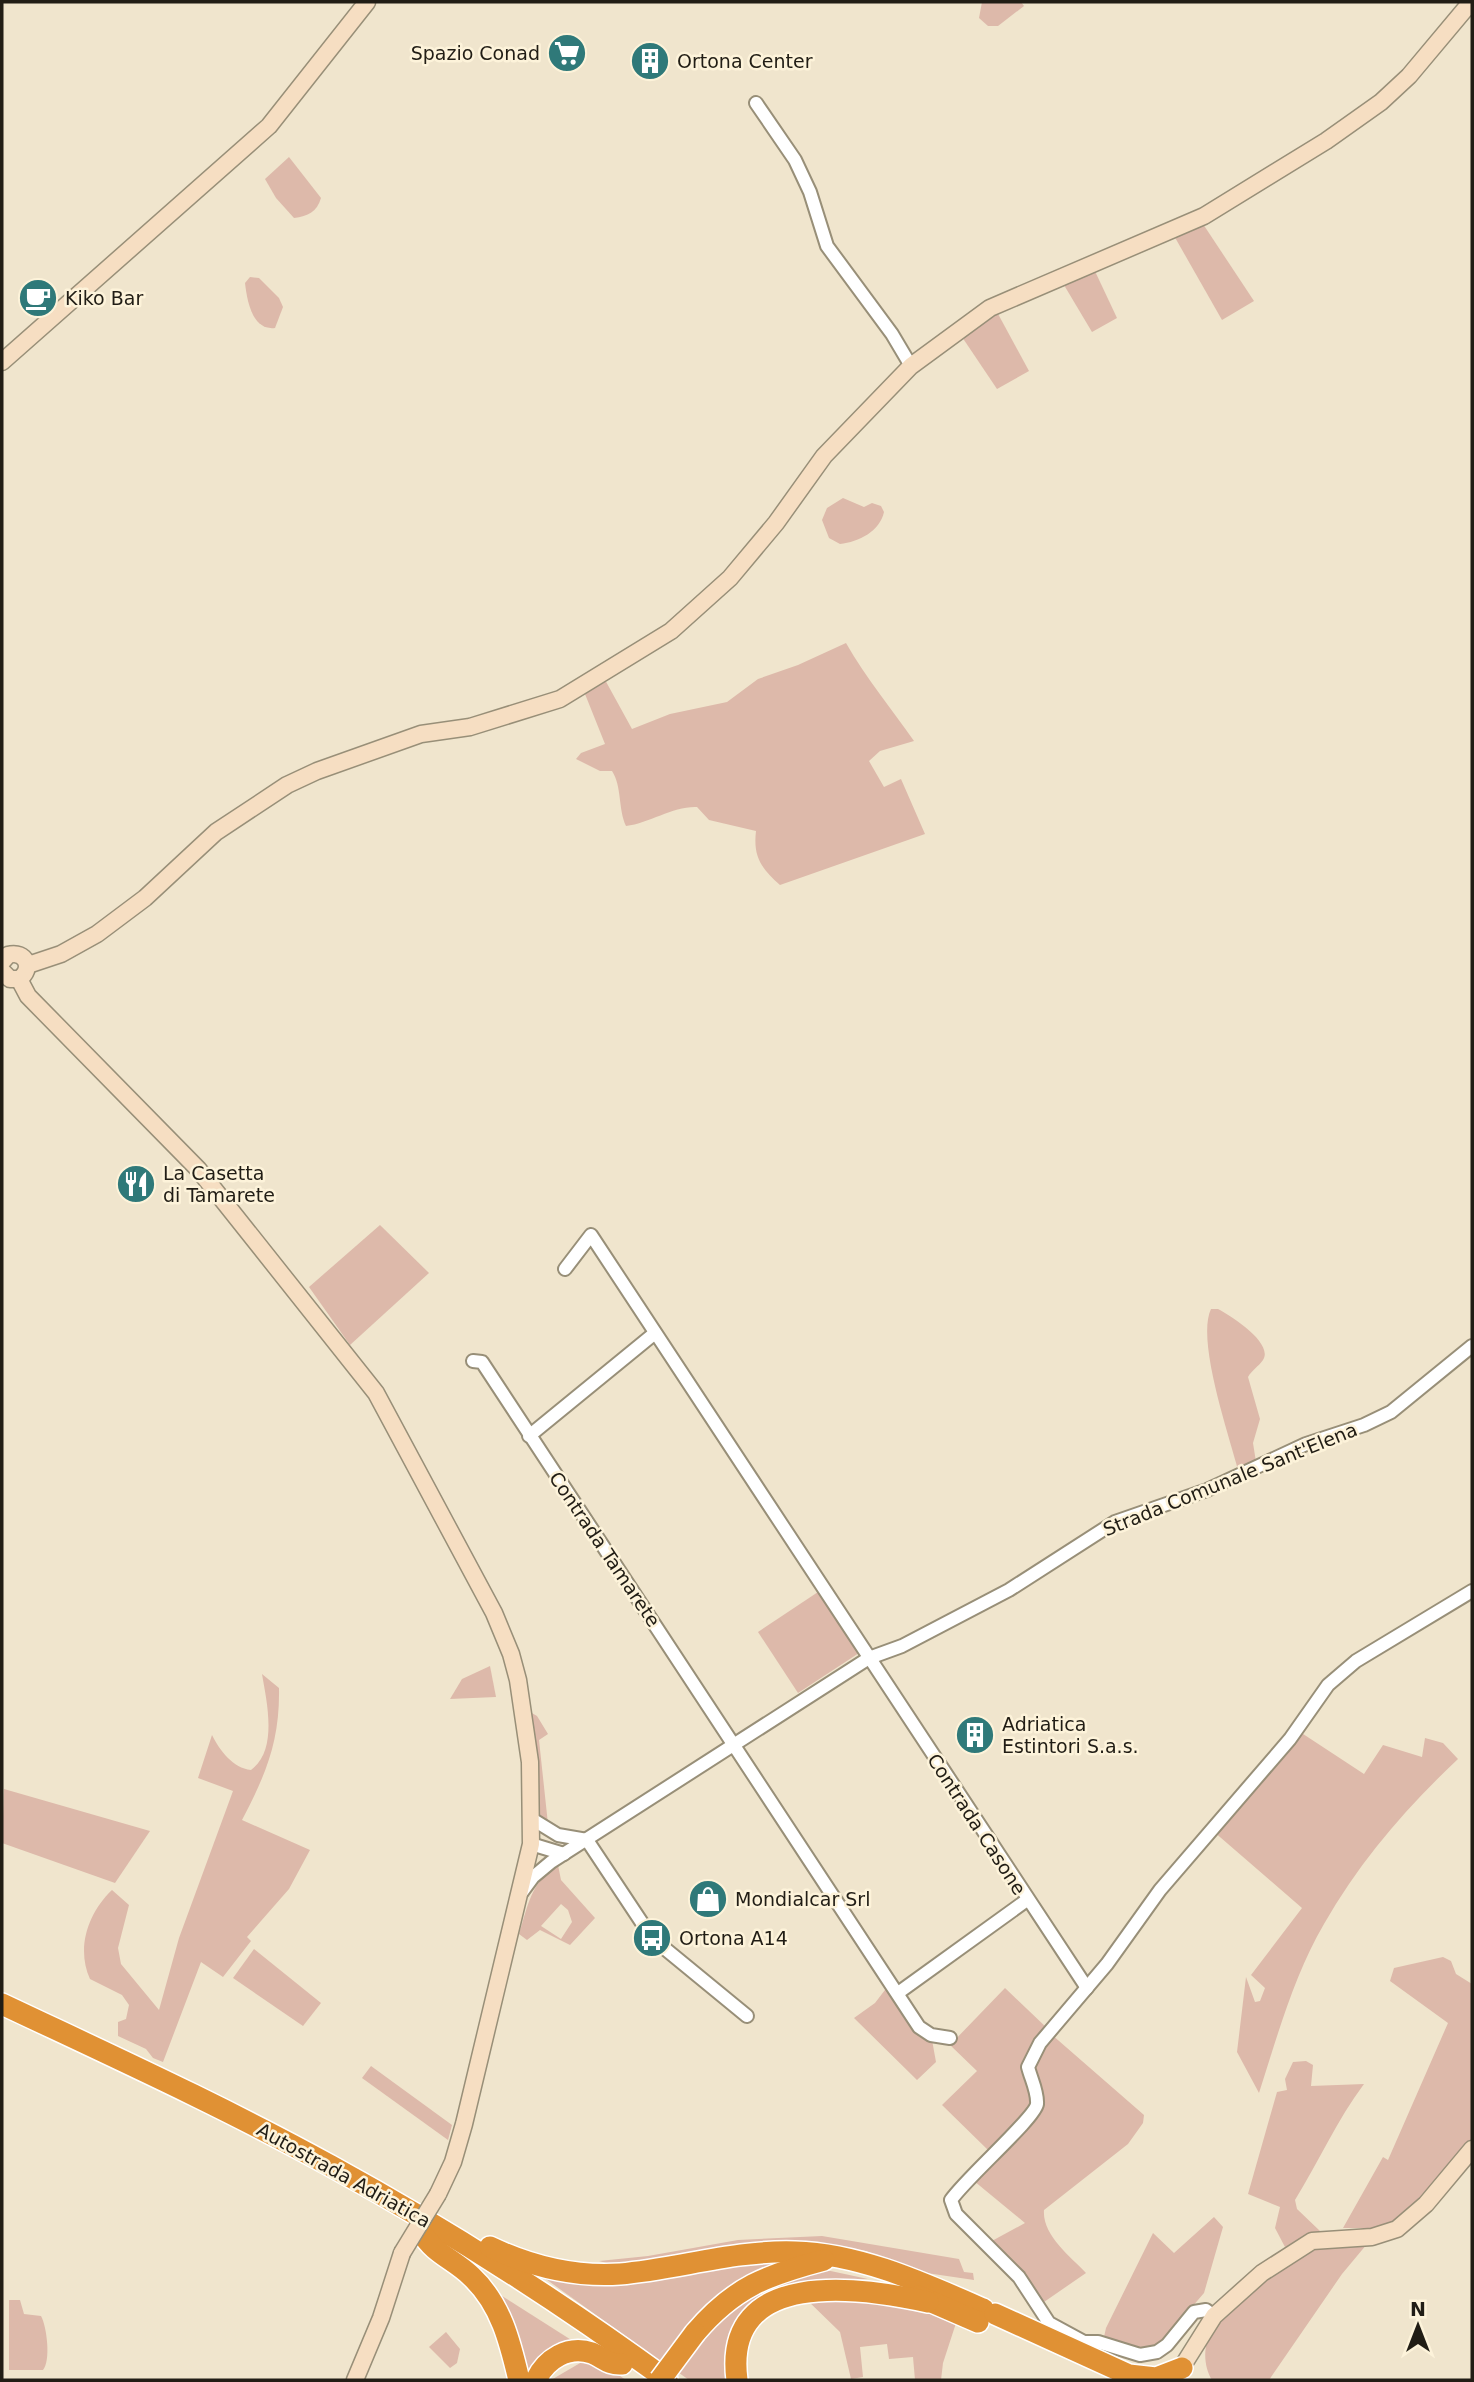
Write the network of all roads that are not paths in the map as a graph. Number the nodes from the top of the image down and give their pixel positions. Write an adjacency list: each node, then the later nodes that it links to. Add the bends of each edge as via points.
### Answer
1 (367, 2): 4 (main road, via 270,126)
2 (1471, 2): 5 (main road, via 1409,76 1326,141 1204,216 990,308)
3 (756, 103): 5 (street, via 795,160 827,246)
4 (2, 362)
5 (911, 366): 7 (main road, via 824,456 730,578 671,631 560,699 470,727 421,734 287,785 216,832 145,898 97,934)
6 (2, 961): 7 (main road, via 16,953); 8 (main road, via 10,979)
7 (28, 965): 8 (main road)
8 (19, 979): 17 (main road, via 29,996 198,1170 383,1404 494,1613 511,1654 530,1762)
9 (565, 1269): 10 (street, Contrada Casone, via 591,1235)
10 (655, 1333): 13 (street); 15 (street, Contrada Casone)
11 (1472, 1346): 15 (street, Strada Comunale Sant'Elena, via 1391,1412 1306,1444 1207,1490 1115,1522 1009,1590 902,1646)
12 (473, 1361): 13 (street, Contrada Tamarete, via 482,1362)
13 (529, 1436): 16 (street, Contrada Tamarete)
14 (1472, 1591): 24 (street, via 1341,1671 1290,1739 1160,1890)
15 (869, 1658): 16 (street, Strada Comunale Sant'Elena); 23 (street, Contrada Casone)
16 (736, 1744): 19 (street, Strada Comunale Sant'Elena); 25 (street, Contrada Tamarete)
17 (532, 1819): 18 (street); 20 (main road)
18 (558, 1835): 19 (street); 20 (street)
19 (587, 1840): 21 (street, Strada Comunale Sant'Elena); 27 (street, via 652,1938)
20 (531, 1843): 21 (street); 22 (main road)
21 (564, 1854): 22 (street, Strada Comunale Sant'Elena, via 533,1877)
22 (522, 1892): 41 (main road, bridge, via 447,2178 402,2253)
23 (1027, 1900): 24 (street, Contrada Casone); 25 (street)
24 (1087, 1988): 36 (street, via 1031,2056 1028,2067 1037,2095 1034,2114 958,2189 952,2207 1019,2277 1049,2323 1084,2342 1140,2355 1167,2345 1194,2312 1206,2310)
25 (898, 1993): 29 (street, Contrada Tamarete, via 919,2027 931,2035)
26 (2, 2004): 31 (highway, Autostrada Adriatica, via 232,2114)
27 (747, 2017)
28 (2, 2018): 32 (highway, Autostrada Adriatica, via 256,2140)
29 (950, 2038)
30 (1472, 2149): 36 (main road, via 1409,2221 1372,2237 1312,2241 1232,2297)
31 (364, 2184): 33 (highway, via 380,2185 509,2256 568,2271 628,2273 767,2252); 46 (highway, Autostrada Adriatica, via 502,2267)
32 (422, 2232): 38 (highway, Autostrada Adriatica); 42 (highway, via 429,2245 472,2276 493,2302)
33 (841, 2258): 34 (highway); 37 (highway, via 916,2280)
34 (806, 2264): 35 (highway, via 879,2277); 45 (highway, bridge, via 768,2276 725,2300)
35 (928, 2302): 37 (highway); 47 (highway, via 853,2289 782,2298 758,2312 744,2330)
36 (1214, 2316): 39 (main road)
37 (987, 2318): 40 (highway)
38 (622, 2364): 43 (highway, via 612,2365 591,2353 573,2351 548,2363); 44 (highway, Autostrada Adriatica)
39 (1178, 2374): 40 (highway)
40 (1120, 2379)
41 (355, 2380)
42 (519, 2380)
43 (536, 2380)
44 (646, 2380)
45 (660, 2380)
46 (667, 2380)
47 (737, 2380)

